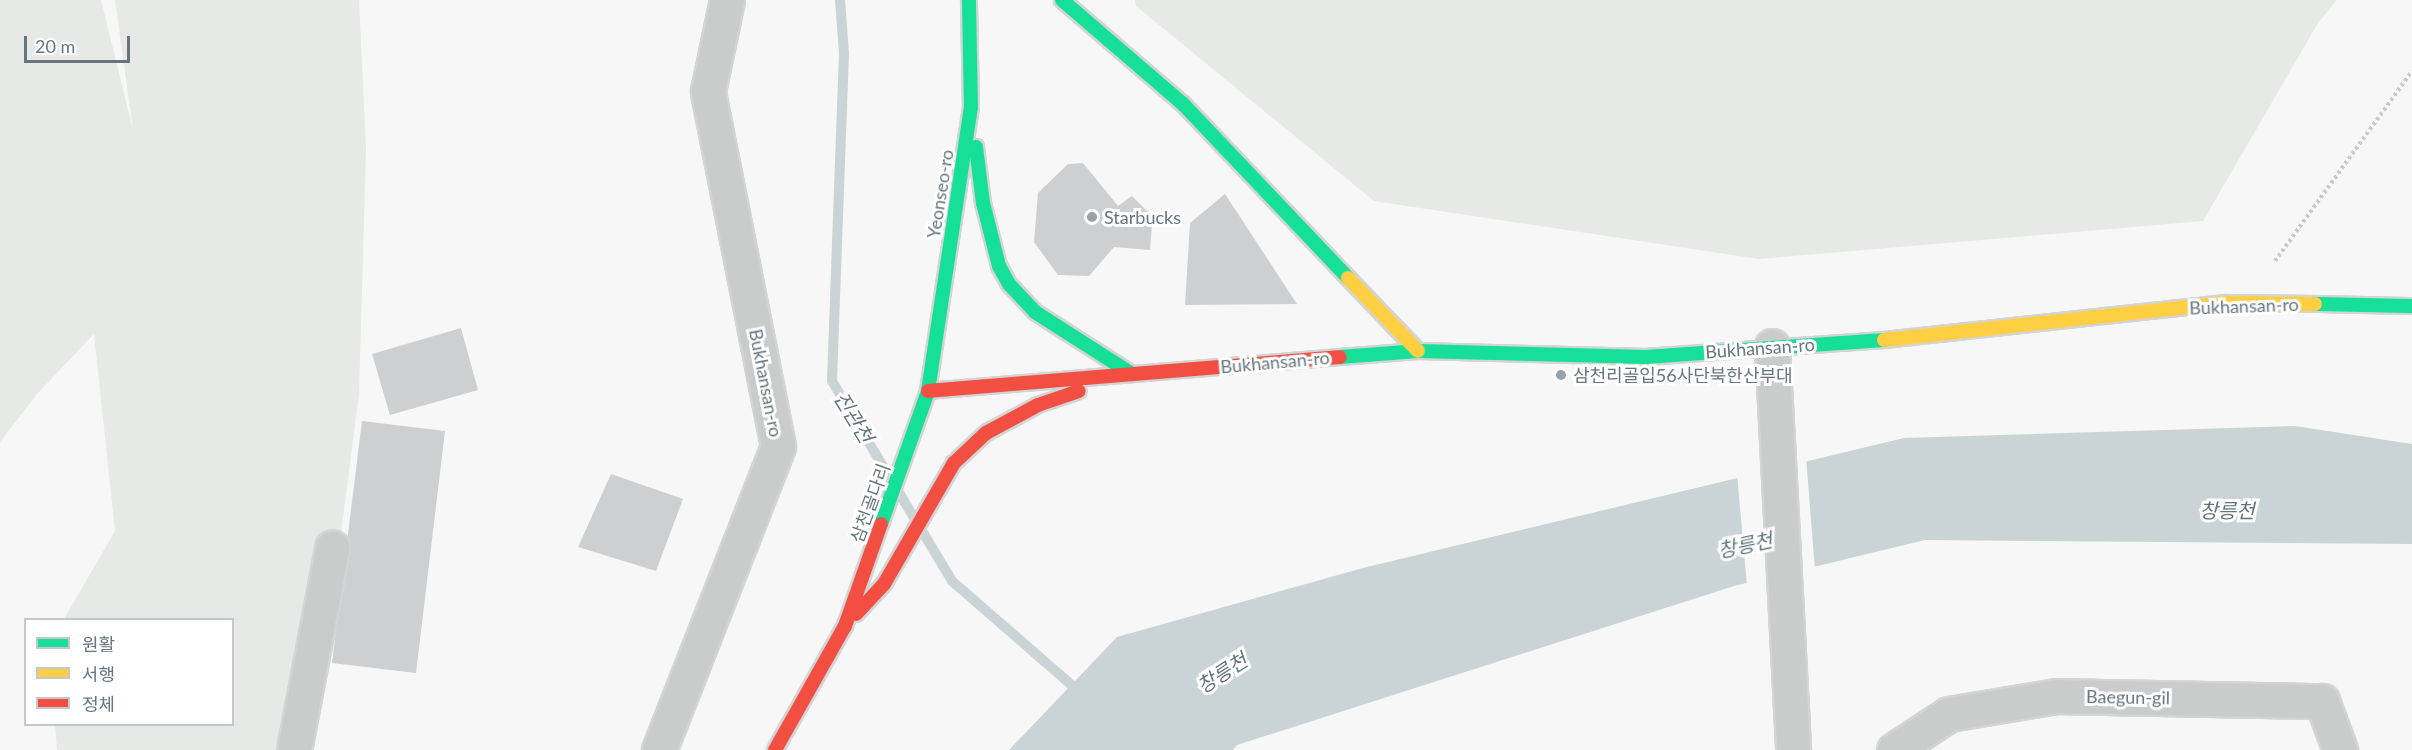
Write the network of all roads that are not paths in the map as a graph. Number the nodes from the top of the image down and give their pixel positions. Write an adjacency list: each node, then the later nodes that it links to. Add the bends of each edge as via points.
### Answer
1 (727, 0): 13 (street, Bukhansan-ro, via 708,91 778,446)
2 (969, 0): 4 (main road, Yeonseo-ro)
3 (1062, 0): 7 (main road, via 1183,104)
4 (971, 108): 8 (main road, via 983,203 999,266 1009,284 1035,312); 9 (main road, Yeonseo-ro)
5 (2412, 306): 6 (main road, Bukhansan-ro, via 2226,303 1904,339)
6 (1772, 346): 7 (main road, Bukhansan-ro, via 1646,357); 15 (street)
7 (1418, 351): 8 (main road, Bukhansan-ro)
8 (1132, 374): 9 (main road, Bukhansan-ro); 11 (main road, via 1038,405 986,433 954,463 884,584)
9 (928, 391): 11 (main road, 삼천골다리)
10 (333, 548): 12 (street)
11 (845, 626): 14 (main road)
12 (294, 750)
13 (659, 750)
14 (775, 750)
15 (1793, 750)
16 (1894, 750): 17 (street, Baegun-gil, via 1949,714 2057,696 2322,701)
17 (2340, 750)

